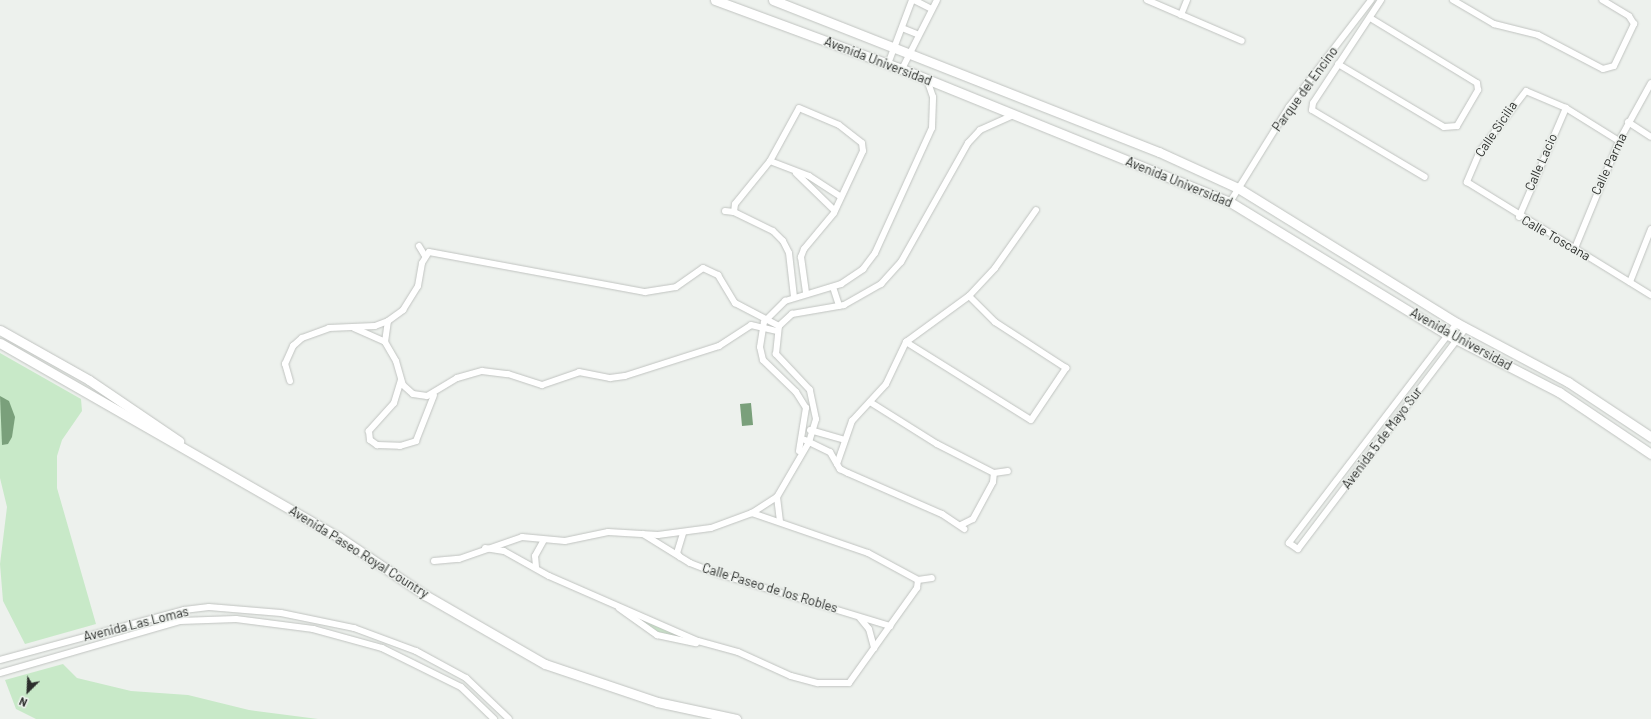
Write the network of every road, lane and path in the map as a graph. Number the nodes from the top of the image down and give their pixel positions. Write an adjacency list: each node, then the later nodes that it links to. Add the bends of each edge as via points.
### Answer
1 (715, 0): 19 (main road, Avenida Universidad)
2 (773, 0): 17 (main road, Avenida Universidad)
3 (913, 0): 11 (street); 14 (street)
4 (937, 0): 11 (street)
5 (1147, 0): 12 (street)
6 (1187, 0): 12 (street)
7 (1371, 0): 33 (street, Parque del Encino, via 1289,107)
8 (1381, 0): 13 (street)
9 (1453, 0): 10 (street, via 1494,24 1538,35 1603,69 1614,66 1633,29 1633,19)
10 (1602, 0)
11 (932, 9): 15 (street)
12 (1181, 15): 16 (street)
13 (1370, 18): 20 (street); 20 (street, via 1477,83 1478,90 1457,126 1444,127)
14 (902, 28): 15 (street); 17 (street)
15 (919, 35): 18 (street)
16 (1242, 41)
17 (895, 47): 18 (main road, Avenida Universidad); 19 (street)
18 (910, 53): 21 (street); 33 (main road, Avenida Universidad, via 1159,152)
19 (888, 64): 21 (main road, Avenida Universidad)
20 (1338, 64): 31 (street, via 1313,103 1314,113)
21 (902, 69): 22 (main road, Avenida Universidad)
22 (927, 80): 25 (main road, Avenida Universidad); 48 (street, via 934,113 923,152 875,252 863,269)
23 (1651, 84): 26 (street, Calle Parma)
24 (1566, 108): 28 (street); 32 (street, Calle Sicilia, via 1533,91 1519,95); 40 (street, Calle Lacio)
25 (1013, 115): 35 (main road, Avenida Universidad); 53 (street, via 980,130 968,143 892,273 859,300)
26 (1628, 122): 27 (street); 28 (street, Calle Parma)
27 (1651, 137)
28 (1620, 141): 43 (street, Calle Parma)
29 (770, 161): 30 (street); 34 (street, via 799,108 819,114 862,143 863,151); 39 (street, via 735,204)
30 (796, 173): 34 (street, via 809,176); 38 (street)
31 (1425, 177)
32 (1468, 177): 40 (street, Calle Toscana, via 1469,184)
33 (1238, 188): 35 (street, Parque del Encino); 55 (main road, Avenida Universidad)
34 (841, 197): 38 (street)
35 (1230, 202): 61 (main road, Avenida Universidad)
36 (1036, 210): 51 (street, via 995,268)
37 (725, 211): 39 (street)
38 (835, 211): 45 (street)
39 (734, 212): 46 (street, via 773,232 783,241)
40 (1519, 216): 43 (street, Calle Toscana)
41 (1651, 229): 47 (street)
42 (419, 246): 44 (street)
43 (1575, 248): 47 (street, Calle Toscana)
44 (425, 256): 54 (street, via 412,297); 56 (street, via 438,253 645,292 676,286 703,268 718,275 735,303)
45 (801, 257): 46 (street); 49 (street)
46 (790, 260): 52 (street)
47 (1630, 282): 50 (street, Calle Toscana)
48 (833, 287): 49 (street); 53 (street)
49 (806, 294): 52 (street)
50 (1651, 295)
51 (969, 296): 64 (street); 67 (street, via 994,322)
52 (794, 297): 56 (street, via 775,308)
53 (839, 306): 59 (street, via 792,314)
54 (388, 322): 57 (street); 63 (street)
55 (1457, 323): 58 (main road, Avenida Universidad); 61 (street, Avenida 5 de Mayo Sur)
56 (763, 324): 59 (street); 70 (street, via 751,326 719,346 625,376 610,378 579,372 542,385 508,374 482,371 458,378); 72 (street, via 760,347 764,360 802,399 806,408)
57 (352, 327): 63 (street); 69 (street, via 329,328 302,338 285,364)
58 (1466, 328): 62 (street, Avenida 5 de Mayo Sur); 74 (main road, Avenida Universidad, via 1568,382)
59 (778, 329): 73 (street, via 774,344 778,360 801,380 814,399)
60 (1, 332): 78 (main road, via 89,380 174,435)
61 (1448, 335): 62 (main road, Avenida Universidad); 62 (street, Avenida 5 de Mayo Sur, via 1289,543 1298,549)
62 (1458, 340): 80 (main road, Avenida Universidad, via 1559,392)
63 (385, 342): 68 (street, via 396,361)
64 (906, 342): 67 (street, via 1032,422); 71 (street, via 886,384)
65 (0, 343): 78 (main road, Avenida Paseo Royal Country)
66 (1074, 367): 67 (street)
67 (1066, 368)
68 (401, 378): 70 (street, via 413,394); 70 (street, via 394,403 369,431 370,440 377,445 400,446 416,441)
69 (290, 381)
70 (434, 395)
71 (870, 402): 76 (street, via 852,421); 83 (street, via 936,444)
72 (806, 427): 73 (street); 75 (street)
73 (813, 431): 76 (street); 77 (street)
74 (1651, 437)
75 (802, 439): 77 (street); 79 (street)
76 (845, 440): 81 (street)
77 (809, 442): 79 (street); 81 (street, via 830,452)
78 (184, 446): 105 (main road, Avenida Paseo Royal Country, via 339,537 426,594 545,664 657,702)
79 (799, 454): 84 (street)
80 (1651, 454)
81 (837, 464): 83 (street, via 848,474 962,527 973,519 994,482)
82 (1008, 471): 83 (street)
83 (994, 473)
84 (777, 497): 85 (street); 86 (street)
85 (752, 513): 86 (street); 88 (street, via 711,528)
86 (780, 522): 95 (street, via 868,553)
87 (642, 533): 88 (street); 89 (street, via 608,532 565,541); 91 (street, Calle Paseo de los Robles)
88 (683, 533): 91 (street, via 677,553)
89 (544, 540): 90 (street, via 522,537); 93 (street, via 535,556)
90 (485, 548): 92 (street, via 459,559); 93 (street, via 504,551)
91 (680, 557): 97 (street, Calle Paseo de los Robles, via 740,582 802,597)
92 (434, 562)
93 (537, 569): 96 (street)
94 (932, 578): 95 (street)
95 (918, 580): 98 (street, via 917,588)
96 (615, 604): 99 (street); 99 (street, via 657,635)
97 (860, 618): 98 (street, Calle Paseo de los Robles); 100 (street, via 869,629)
98 (890, 626): 100 (street)
99 (715, 646): 100 (street, via 738,652 807,681 836,684 849,683)
100 (874, 648)
101 (0, 660): 104 (street, Avenida Las Lomas, via 184,610 209,607 281,613 354,628 422,654 466,678)
102 (0, 673): 103 (street, Avenida Las Lomas, via 180,622 236,619 313,629 382,648 461,687)
103 (494, 719)
104 (509, 719)
105 (736, 719)

